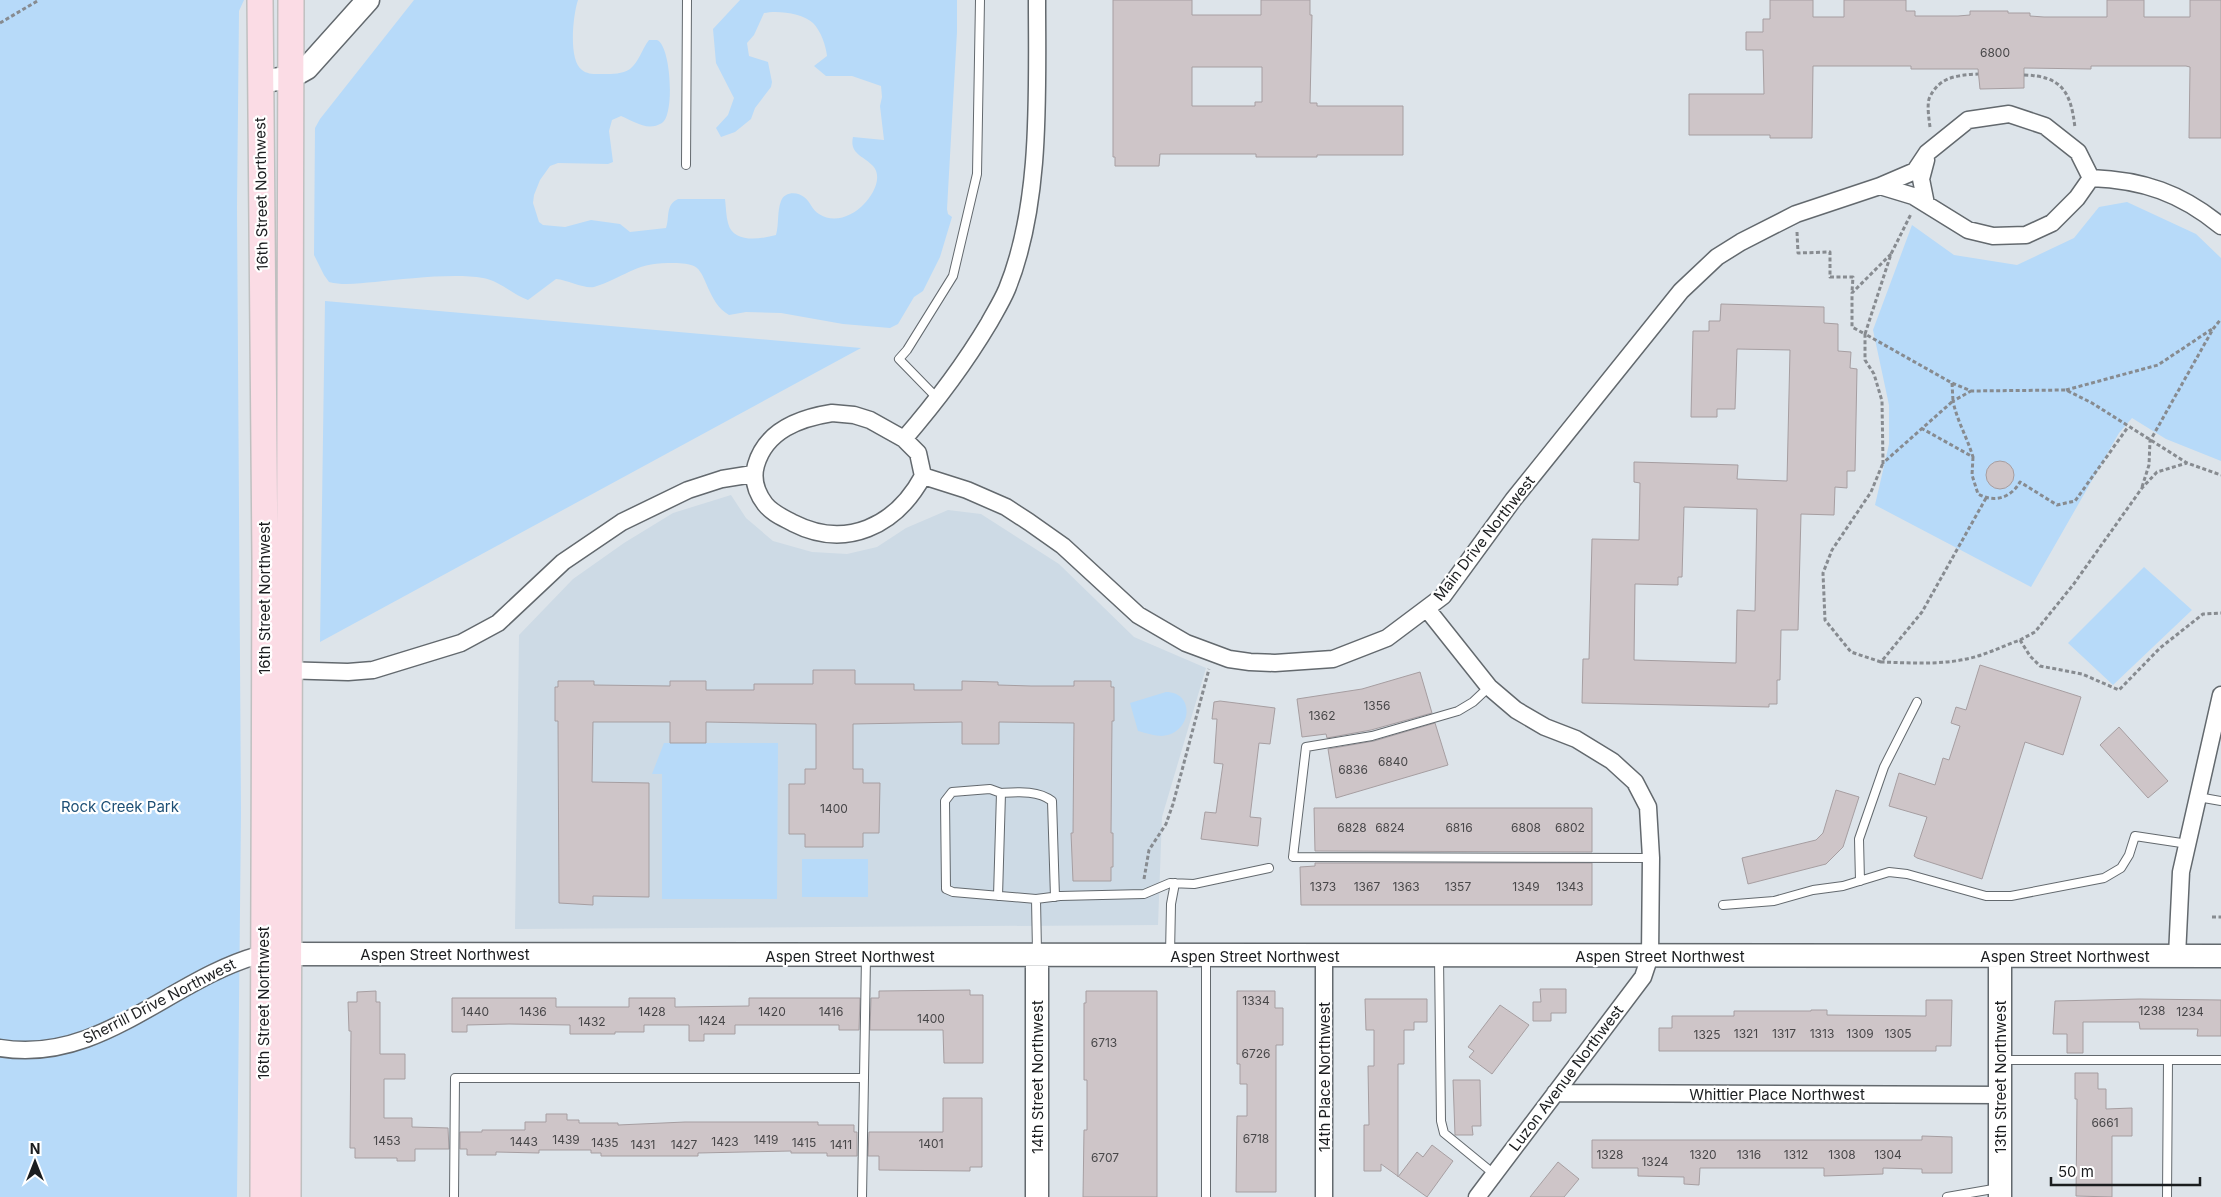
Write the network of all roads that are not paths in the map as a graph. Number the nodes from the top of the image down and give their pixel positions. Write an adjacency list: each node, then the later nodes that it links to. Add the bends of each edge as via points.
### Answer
1 (260, 0): 8 (main road, 16th Street Northwest)
2 (290, 0): 7 (main road, 16th Street Northwest)
3 (368, 0): 7 (street, via 307,68)
4 (687, 0): 10 (lane)
5 (980, 0): 15 (lane, via 977,174 953,276 899,359)
6 (1037, 0): 15 (street, via 1036,136 1021,242 1007,290 967,359)
7 (291, 77): 8 (street); 21 (main road, 16th Street Northwest)
8 (260, 82): 20 (main road, 16th Street Northwest)
9 (1927, 153): 11 (street, Main Drive Northwest, via 1968,120 2009,114 2045,126 2078,152); 12 (street, Main Drive Northwest, via 1915,171); 13 (street)
10 (686, 165)
11 (2091, 178): 13 (street, via 2077,198 2052,223 2026,235 1993,236 1968,230); 14 (street, via 2121,180 2182,198)
12 (1880, 186): 13 (street, via 1913,196); 19 (street, Main Drive Northwest, via 1810,208 1768,227 1717,257 1700,272 1670,304 1517,495 1443,596)
13 (1919, 208)
14 (2221, 226)
15 (938, 399): 16 (street)
16 (904, 439): 17 (street, via 854,415 832,413 813,416 787,426 772,437 759,455); 18 (street, via 918,453)
17 (753, 474): 18 (street, via 760,496 774,513 821,533 840,534 866,530 880,523 913,494); 21 (street, via 688,490 622,522 569,557 498,623 475,637 373,670)
18 (923, 476): 19 (street, Main Drive Northwest, via 1006,507 1063,546 1146,621 1186,643 1229,658 1275,663 1333,659 1387,638)
19 (1427, 609): 22 (street, Luzon Avenue Northwest)
20 (264, 670): 21 (street); 37 (main road, 16th Street Northwest)
21 (289, 670): 38 (main road, 16th Street Northwest)
22 (1489, 687): 29 (street, Luzon Avenue Northwest, via 1516,710 1545,727 1576,739 1612,761 1635,782 1648,807); 29 (lane, via 1458,711 1372,736 1306,747 1293,856)
23 (2221, 695): 26 (street)
24 (1917, 702): 31 (lane, via 1884,768 1859,839)
25 (1001, 793): 33 (lane); 33 (lane, via 990,789 952,792 945,801 946,889); 34 (lane, via 1044,795 1052,801)
26 (2198, 797): 27 (lane); 28 (street)
27 (2221, 801)
28 (2188, 844): 31 (lane, via 2135,836 2121,868 2104,878 1998,897 1969,893 1907,874 1888,872); 47 (street, via 2178,902)
29 (1651, 858): 45 (street, Luzon Avenue Northwest)
30 (1269, 868): 32 (lane, via 1194,884)
31 (1860, 881): 36 (lane, via 1774,901)
32 (1175, 883): 34 (lane, via 1144,894); 41 (lane, via 1171,904)
33 (998, 896): 35 (lane)
34 (1056, 897): 35 (lane)
35 (1036, 899): 40 (lane)
36 (1723, 905)
37 (263, 954): 38 (street, Sherrill Drive Northwest); 49 (street, Sherrill Drive Northwest, via 238,961 92,1037 41,1050); 58 (main road, 16th Street Northwest)
38 (289, 954): 39 (street, Aspen Street Northwest); 59 (main road, 16th Street Northwest)
39 (866, 956): 40 (street, Aspen Street Northwest); 53 (lane)
40 (1037, 956): 41 (street, Aspen Street Northwest); 62 (street, 14th Street Northwest)
41 (1170, 956): 42 (street, Aspen Street Northwest)
42 (1206, 956): 43 (street, Aspen Street Northwest); 63 (lane)
43 (1324, 956): 44 (street, Aspen Street Northwest); 64 (street, 14th Place Northwest)
44 (1439, 956): 45 (street, Aspen Street Northwest); 56 (lane, via 1441,1121 1444,1133)
45 (1650, 956): 46 (street, Aspen Street Northwest); 54 (street, Luzon Avenue Northwest, via 1643,977)
46 (2000, 956): 47 (street, Aspen Street Northwest); 50 (street, 13th Street Northwest)
47 (2178, 956): 48 (street, Aspen Street Northwest)
48 (2221, 956)
49 (0, 1048)
50 (2000, 1060): 51 (lane); 55 (street, 13th Street Northwest)
51 (2168, 1060): 52 (lane); 67 (lane)
52 (2221, 1060)
53 (864, 1078): 60 (lane, via 455,1078); 61 (lane)
54 (1555, 1093): 55 (street, Whittier Place Northwest); 56 (street, Luzon Avenue Northwest)
55 (2000, 1094): 57 (street, 13th Street Northwest)
56 (1494, 1174): 65 (street, Luzon Avenue Northwest)
57 (2000, 1193): 66 (lane)
58 (263, 1197)
59 (288, 1197)
60 (454, 1197)
61 (862, 1197)
62 (1037, 1197)
63 (1206, 1197)
64 (1324, 1197)
65 (1477, 1197)
66 (1947, 1197)
67 (2167, 1197)

